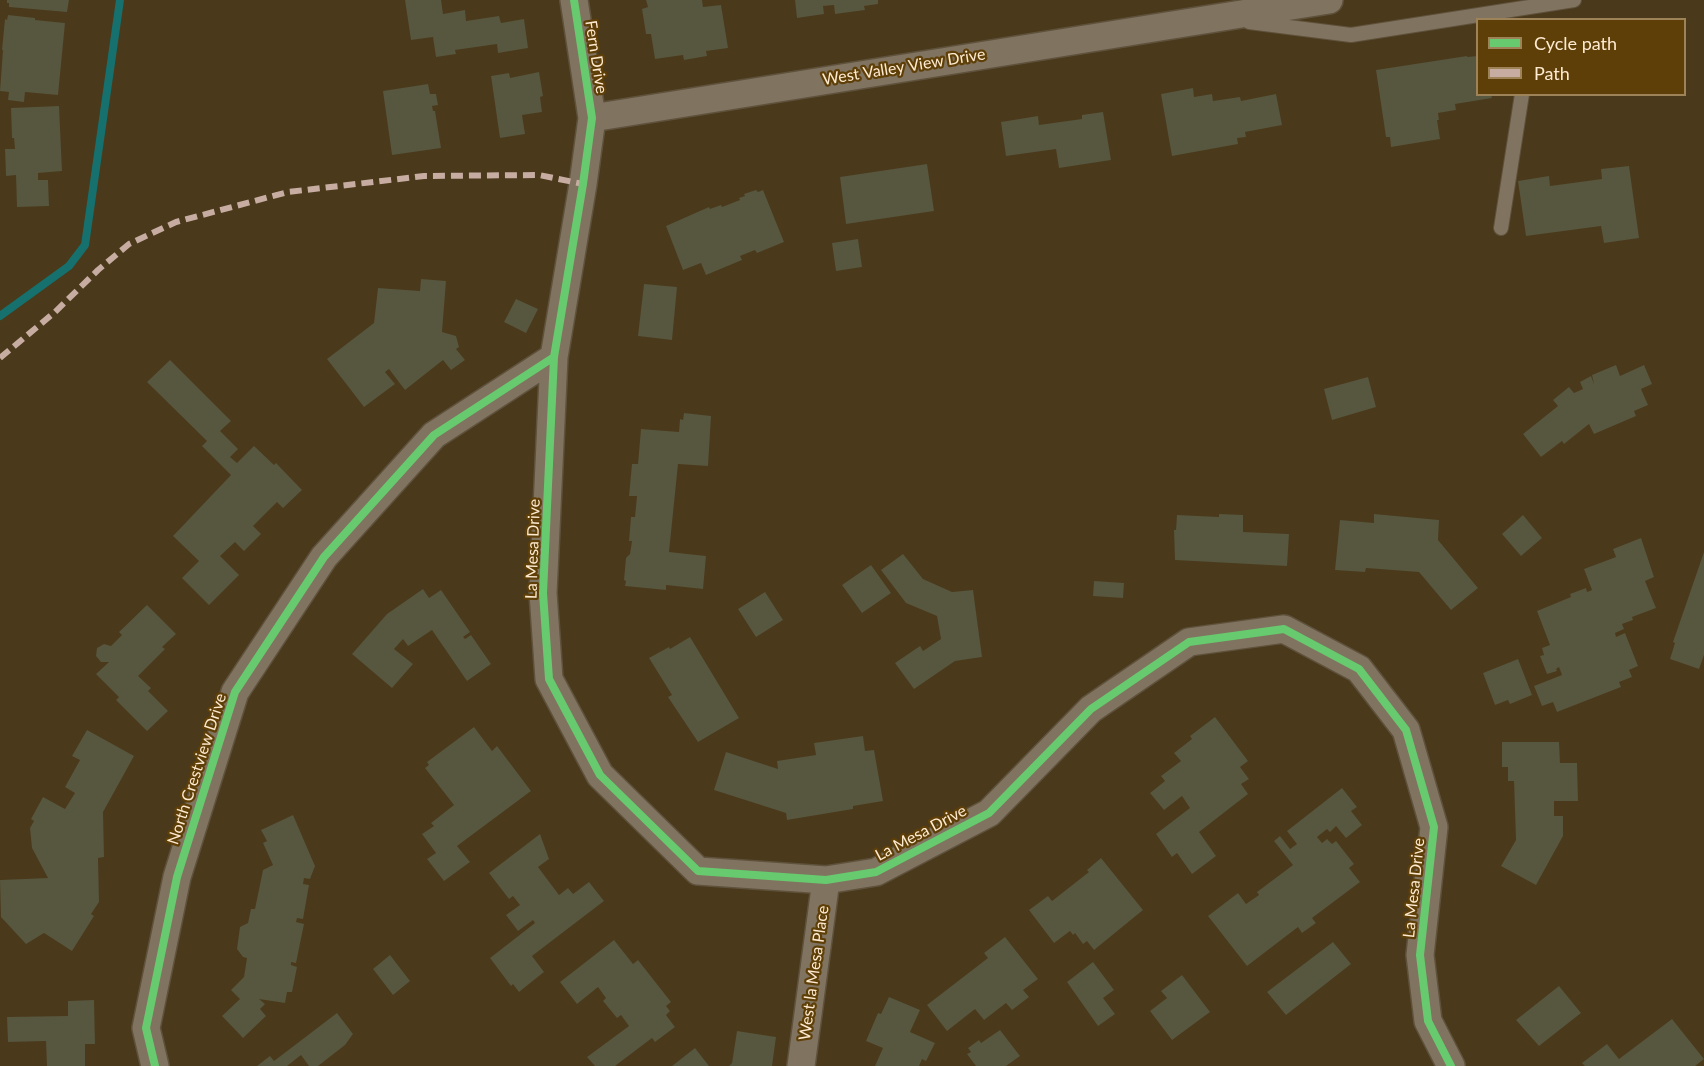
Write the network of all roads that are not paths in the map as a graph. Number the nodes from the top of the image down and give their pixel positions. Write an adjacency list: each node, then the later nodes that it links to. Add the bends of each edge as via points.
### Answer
1 (574, 0): 9 (street, Fern Drive)
2 (1329, 0): 5 (street, West Valley View Drive)
3 (1574, 0): 4 (lane, West Valley View Drive)
4 (1528, 13): 6 (lane, West Valley View Drive)
5 (1217, 17): 7 (lane, West Valley View Drive, via 1351,35); 9 (street, West Valley View Drive)
6 (1488, 18)
7 (1476, 19)
8 (1522, 96): 10 (lane)
9 (592, 118): 11 (street, La Mesa Drive)
10 (1501, 228)
11 (554, 357): 12 (street, La Mesa Drive, via 543,593 549,680 600,775 699,871); 13 (street, North Crestview Drive, via 434,435 324,557 235,692 177,876 146,1028)
12 (826, 879): 14 (street, West la Mesa Place); 15 (street, La Mesa Drive, via 876,873 988,813 1092,708 1189,642 1284,629 1359,669 1406,730 1434,827 1420,955 1428,1022)
13 (155, 1066)
14 (801, 1066)
15 (1451, 1066)

